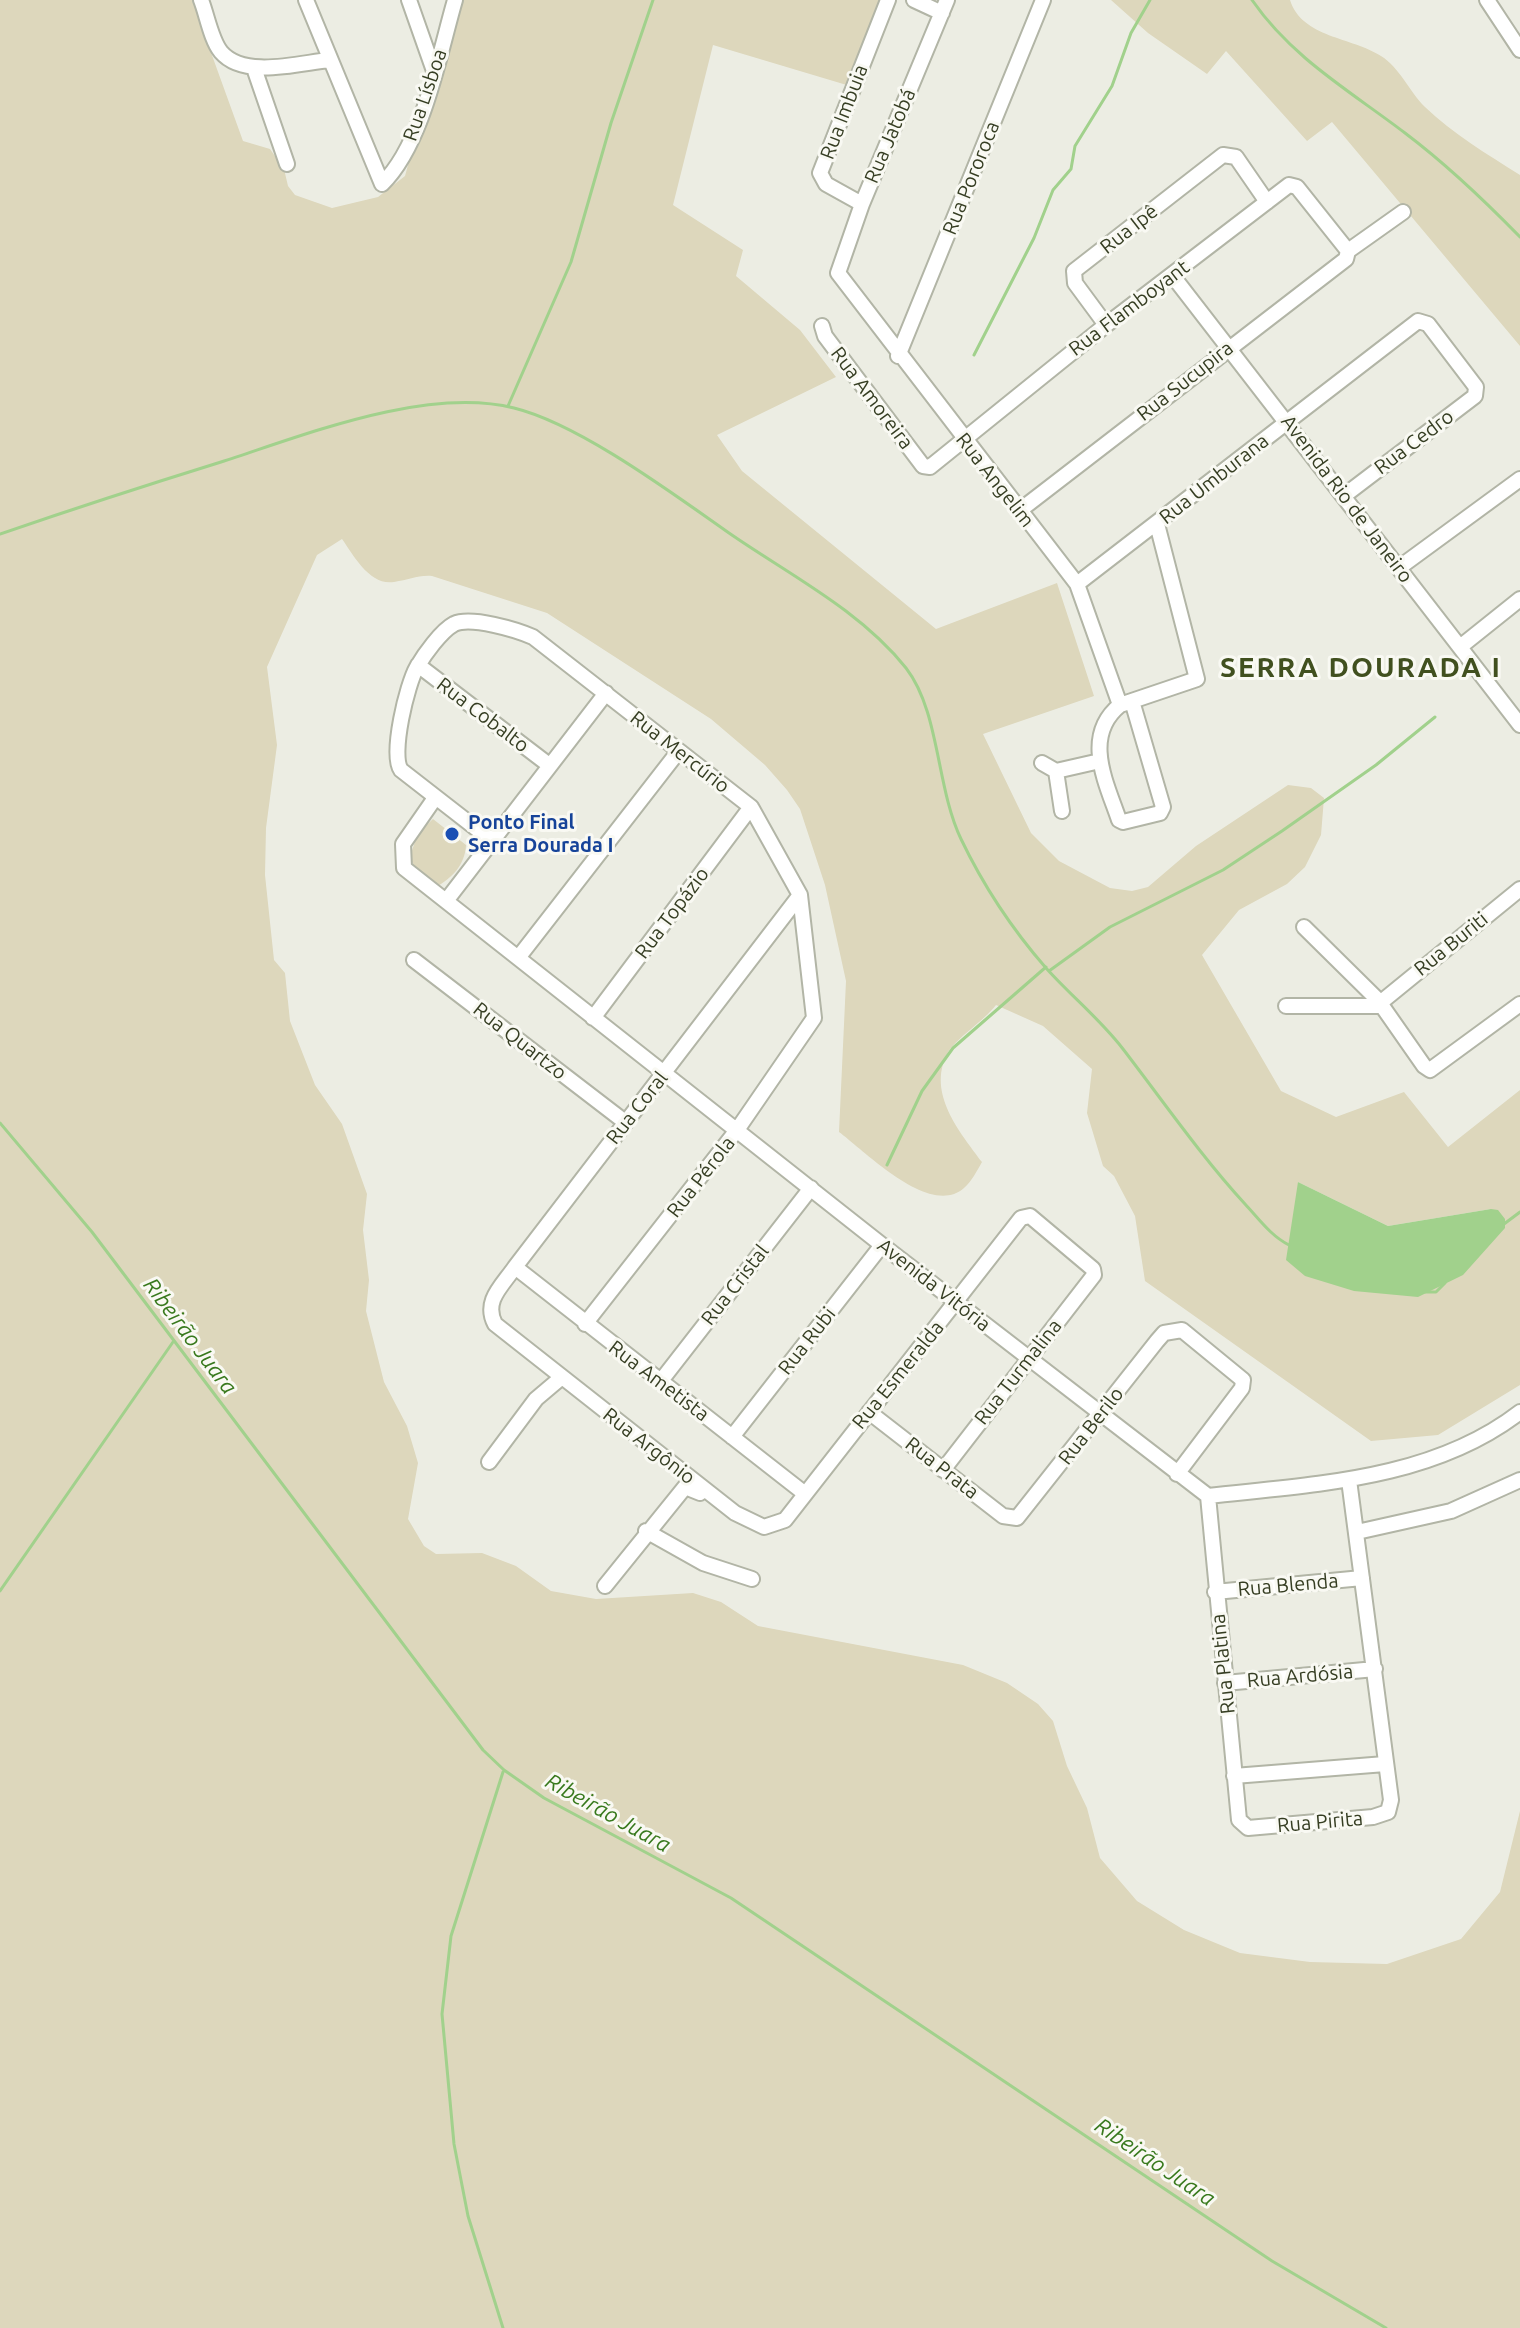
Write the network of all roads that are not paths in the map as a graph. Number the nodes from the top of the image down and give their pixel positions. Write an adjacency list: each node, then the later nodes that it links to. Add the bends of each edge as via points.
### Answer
1 (201, 0): 12 (street, via 221,52)
2 (306, 0): 11 (street)
3 (409, 0): 13 (street)
4 (455, 0): 13 (street, Rua Lísboa)
5 (888, 0): 16 (street, Rua Imbuia, via 820,173 826,184)
6 (914, 0): 9 (street)
7 (1043, 0): 24 (street, Rua Pororoca)
8 (1487, 0): 10 (street)
9 (944, 6): 16 (street, Rua Jatobá)
10 (1520, 50)
11 (329, 60): 12 (street); 13 (street, Rua Lísboa, via 382,184 411,140)
12 (254, 68): 14 (street)
13 (435, 72)
14 (287, 164)
15 (1267, 202): 18 (street, Rua Flamboyant, via 1289,185 1297,187); 20 (street, Rua Flamboyant); 21 (street, Rua Ipê, via 1236,157 1223,155 1074,271 1075,283)
16 (862, 204): 19 (street, Rua Jatobá)
17 (1403, 212): 18 (street, Rua Sucupira)
18 (1348, 251): 23 (street, Rua Sucupira, via 1346,259)
19 (838, 273): 24 (street, Rua Angelim)
20 (1172, 275): 21 (street, Rua Flamboyant); 23 (street, Avenida Rio de Janeiro)
21 (1106, 325): 27 (street, Rua Flamboyant)
22 (822, 326): 27 (street, Rua Amoreira, via 923,466 934,464)
23 (1230, 346): 26 (street, Avenida Rio de Janeiro); 30 (street, Rua Sucupira)
24 (898, 356): 27 (street, Rua Angelim)
25 (1476, 387): 26 (street, Rua Umburana, via 1428,324 1418,321); 29 (street, Rua Cedro, via 1475,396)
26 (1288, 421): 29 (street, Avenida Rio de Janeiro); 31 (street, Rua Umburana)
27 (963, 438): 30 (street, Rua Angelim)
28 (1520, 479): 32 (street)
29 (1345, 495): 32 (street, Avenida Rio de Janeiro)
30 (1019, 511): 33 (street, Rua Angelim)
31 (1157, 524): 33 (street, Rua Umburana); 38 (street, via 1197,679)
32 (1400, 567): 35 (street, Avenida Rio de Janeiro)
33 (1077, 584): 38 (street, Rua Angelim)
34 (1520, 599): 35 (street)
35 (1460, 647): 39 (street, Avenida Rio de Janeiro)
36 (418, 665): 37 (street, Rua Mercúrio, via 454,624 503,627 533,637); 43 (street, Rua Cobalto); 45 (street, via 410,682 397,764)
37 (606, 693): 40 (street, Rua Mercúrio); 43 (street)
38 (1126, 703): 41 (street, via 1110,713 1097,745); 41 (street, Rua Angelim, via 1163,807 1160,813 1119,820)
39 (1518, 719)
40 (678, 752): 46 (street, Rua Mercúrio); 53 (street)
41 (1100, 761): 44 (street)
42 (1042, 763): 44 (street)
43 (549, 765): 48 (street)
44 (1056, 771): 47 (street)
45 (435, 798): 48 (street); 51 (street, Avenida Vitória, via 403,844 404,868)
46 (751, 807): 50 (street, Rua Mercúrio); 58 (street, Rua Topázio)
47 (1062, 811)
48 (491, 840): 51 (street)
49 (1520, 889): 55 (street, Rua Buriti)
50 (800, 895): 59 (street, Rua Mercúrio); 60 (street, Rua Coral)
51 (446, 901): 53 (street, Avenida Vitória)
52 (1304, 927): 55 (street)
53 (518, 958): 58 (street, Avenida Vitória)
54 (414, 960): 61 (street, Rua Quartzo)
55 (1381, 1002): 56 (street, via 1430,1070); 57 (street)
56 (1520, 1004)
57 (1286, 1006)
58 (593, 1018): 60 (street, Avenida Vitória)
59 (812, 1026): 62 (street, Rua Pérola)
60 (664, 1073): 61 (street, Rua Coral); 62 (street, Avenida Vitória)
61 (625, 1122): 66 (street, Rua Coral)
62 (737, 1130): 63 (street, Avenida Vitória); 69 (street, Rua Pérola)
63 (811, 1188): 65 (street, Avenida Vitória); 72 (street, Rua Cristal)
64 (1021, 1218): 67 (street, Rua Esmeralda); 70 (street, Rua Turmalina, via 1033,1219 1091,1266 1094,1275)
65 (882, 1245): 67 (street, Avenida Vitória); 76 (street, Rua Rubi)
66 (515, 1267): 68 (street, Rua Coral, via 489,1303); 69 (street, Rua Ametista)
67 (956, 1302): 70 (street, Avenida Vitória); 73 (street, Rua Esmeralda)
68 (495, 1324): 71 (street, Rua Argônio)
69 (585, 1324): 72 (street, Rua Ametista)
70 (1027, 1358): 75 (street, Avenida Vitória); 78 (street, Rua Turmalina)
71 (562, 1377): 77 (street, via 536,1399); 84 (street, Rua Argônio)
72 (660, 1382): 76 (street, Rua Ametista)
73 (869, 1412): 78 (street, Rua Prata); 82 (street, Rua Esmeralda)
74 (1520, 1412): 80 (street, via 1430,1460)
75 (1100, 1415): 79 (street, Avenida Vitória); 79 (street, Rua Berilo, via 1164,1333 1177,1330 1193,1337 1241,1376 1242,1388); 85 (street, Rua Berilo)
76 (732, 1437): 82 (street, Rua Ametista)
77 (489, 1462)
78 (943, 1470): 85 (street, Rua Prata, via 1003,1516)
79 (1177, 1474): 83 (street, Avenida Vitória)
80 (1349, 1480): 83 (street); 87 (street)
81 (1520, 1480): 87 (street, via 1451,1511)
82 (804, 1493): 84 (street, Rua Argônio, via 785,1520 764,1527)
83 (1208, 1496): 91 (street, Rua Platina)
84 (735, 1513): 86 (street, via 688,1485)
85 (1017, 1518)
86 (646, 1531): 89 (street, via 703,1563); 90 (street)
87 (1357, 1532): 88 (street)
88 (1362, 1578): 91 (street, Rua Blenda); 92 (street)
89 (752, 1579)
90 (605, 1586)
91 (1215, 1592): 93 (street, Rua Platina)
92 (1375, 1669): 93 (street, Rua Ardósia); 94 (street)
93 (1225, 1683): 95 (street, Rua Platina)
94 (1385, 1764): 95 (street); 96 (street, Rua Pirita, via 1390,1810 1382,1816)
95 (1234, 1776): 96 (street, Rua Platina, via 1239,1820)
96 (1248, 1828)

